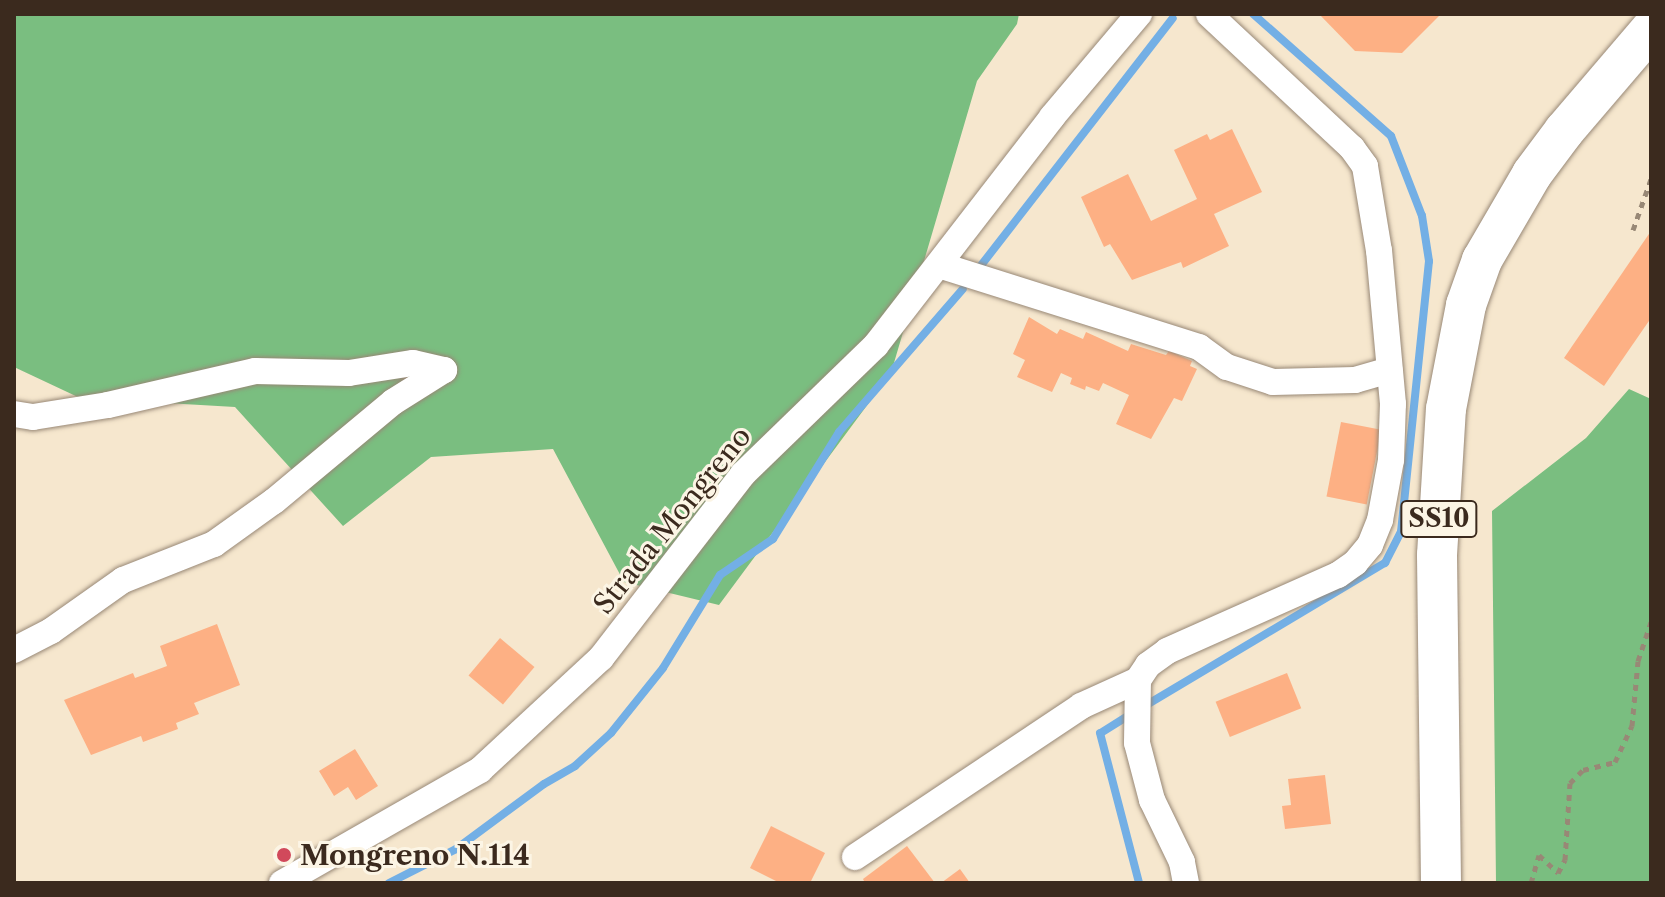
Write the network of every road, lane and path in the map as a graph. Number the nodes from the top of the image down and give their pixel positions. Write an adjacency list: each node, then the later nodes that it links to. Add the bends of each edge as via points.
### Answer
1 (1139, 14): 6 (street, Strada Mongreno)
2 (1209, 14): 7 (street, via 1365,166)
3 (1651, 29): 15 (main road, SS10, via 1532,174 1482,260 1457,342 1446,409 1437,555)
4 (1651, 179): 5 (path)
5 (1633, 230)
6 (939, 265): 7 (street, via 1199,347 1227,367 1273,382 1355,380); 13 (street, Strada Mongreno, via 876,345 743,474 601,658 480,770)
7 (1390, 370): 11 (street, via 1391,460 1370,545 1338,575 1167,651)
8 (14, 414): 10 (street, via 33,417 108,405 255,371 349,373 413,363 444,370 393,402 214,544 123,580 51,631)
9 (1651, 622): 16 (path, via 1638,661 1632,726 1615,762 1583,770 1570,783 1565,860 1558,873 1539,855)
10 (14, 650)
11 (1137, 686): 12 (street, via 1081,706); 14 (street, via 1137,743 1152,800 1182,862)
12 (855, 857)
13 (282, 883)
14 (1186, 883)
15 (1441, 883)
16 (1531, 883)

